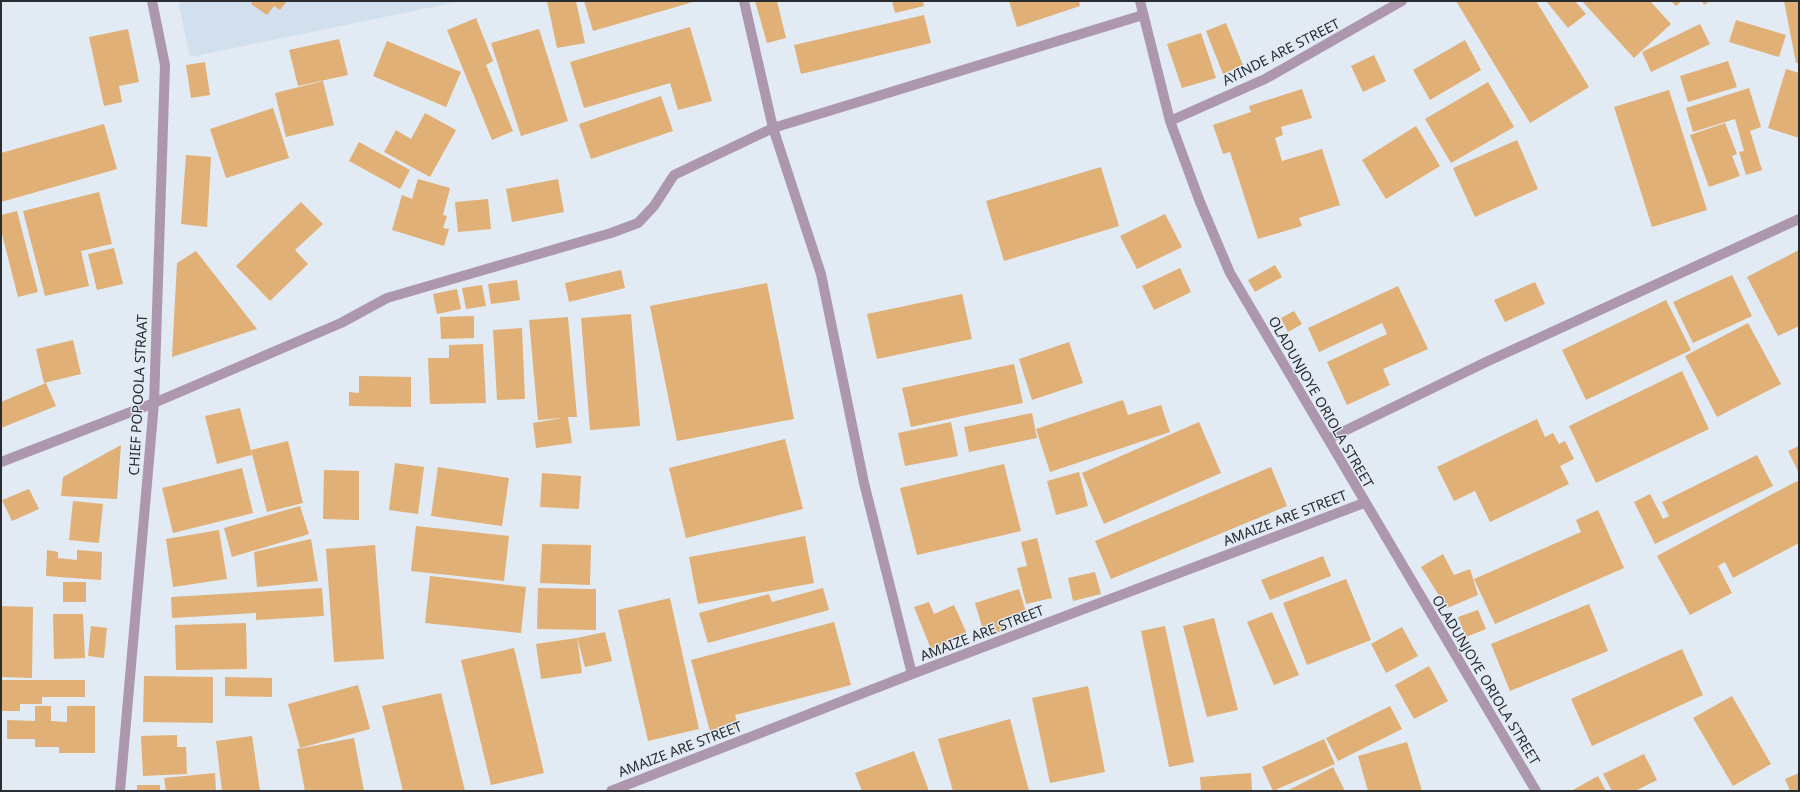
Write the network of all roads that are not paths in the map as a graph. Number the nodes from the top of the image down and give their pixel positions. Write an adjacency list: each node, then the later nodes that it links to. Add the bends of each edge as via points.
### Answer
1 (152, 1): 9 (street, CHIEF POPOOLA STRAAT, via 165,65)
2 (744, 1): 7 (street)
3 (1140, 1): 5 (street, OLADUNJOYE ORIOLA STREET)
4 (1402, 1): 6 (street, AYINDE ARE STREET, via 1266,79)
5 (1143, 15): 6 (street, OLADUNJOYE ORIOLA STREET); 7 (street)
6 (1170, 121): 10 (street, OLADUNJOYE ORIOLA STREET, via 1230,273)
7 (773, 128): 9 (street, via 674,175 654,206 638,222 611,233 387,298 341,323); 13 (street, via 821,274 864,483)
8 (1799, 219): 10 (street, via 1486,362)
9 (154, 402): 11 (street); 14 (street, CHIEF POPOOLA STRAAT)
10 (1328, 439): 12 (street, OLADUNJOYE ORIOLA STREET)
11 (1, 462)
12 (1364, 503): 13 (street, AMAIZE ARE STREET); 16 (street, OLADUNJOYE ORIOLA STREET)
13 (912, 674): 15 (street, AMAIZE ARE STREET)
14 (120, 791)
15 (610, 791)
16 (1536, 791)

